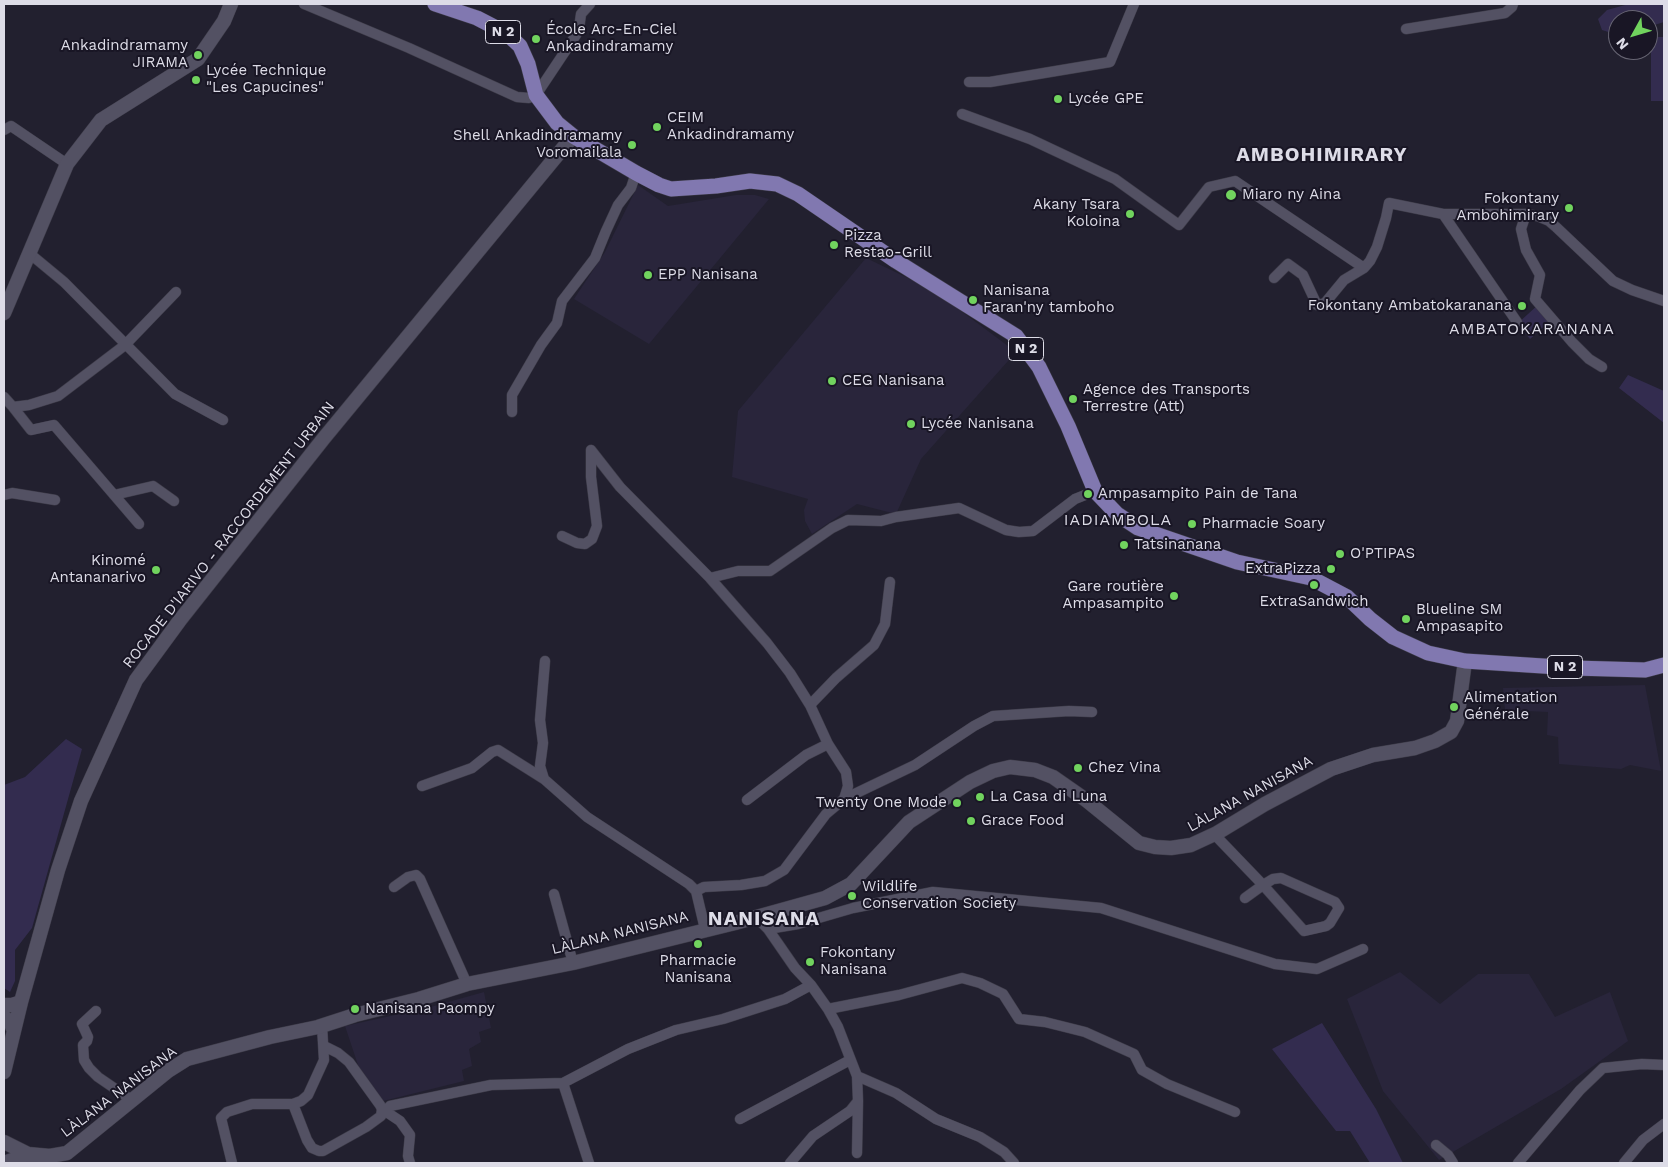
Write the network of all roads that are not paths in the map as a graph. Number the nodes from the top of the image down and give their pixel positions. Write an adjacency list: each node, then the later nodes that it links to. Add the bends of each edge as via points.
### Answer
1 (231, 4): 13 (street, via 198,59 101,120)
2 (304, 4): 9 (street, via 517,97)
3 (435, 4): 9 (main road, N 2, via 476,18 506,33 520,46)
4 (590, 4): 9 (street, via 580,14 576,35)
5 (1134, 4): 8 (street, via 1110,62 990,82)
6 (1513, 4): 7 (street, via 1504,12)
7 (1406, 29)
8 (969, 82)
9 (536, 95): 12 (main road, N 2, via 557,123)
10 (962, 114): 18 (street, via 1030,139 1115,179 1179,224 1209,187 1234,181)
11 (4, 130): 13 (street, via 11,126)
12 (573, 136): 14 (main road, N 2); 62 (street, ROCADE D'IARIVO - RACCORDEMENT URBAIN, via 324,438 136,680 81,801)
13 (67, 164): 17 (street)
14 (636, 173): 28 (street, via 595,258 562,301 557,323 512,395); 30 (main road, N 2, via 671,189 750,180 777,184 798,194 1016,336 1043,376)
15 (1443, 214): 16 (street); 18 (street, via 1389,203 1377,247); 23 (street)
16 (1526, 214): 21 (street, via 1550,222 1613,282); 25 (street, via 1522,229 1526,250 1540,275 1535,299 1572,342)
17 (29, 253): 22 (street); 24 (street, via 64,282)
18 (1364, 268): 19 (street, via 1344,280 1325,303 1317,305 1303,275 1288,264)
19 (1274, 278)
20 (176, 292): 24 (street)
21 (1664, 301)
22 (4, 313)
23 (1517, 322)
24 (125, 345): 27 (street, via 58,396); 29 (street, via 175,394)
25 (1602, 367)
26 (4, 397): 27 (street)
27 (13, 408): 32 (street, via 31,430 54,426)
28 (512, 412)
29 (223, 420)
30 (1095, 491): 37 (street, via 1075,499 1034,531 1006,530 959,508 881,521 848,520 770,571 738,572); 40 (main road, N 2, via 1117,514 1138,528 1237,562 1312,578 1348,597 1393,637 1428,653)
31 (4, 495): 33 (street, via 12,492)
32 (114, 495): 34 (street, via 153,486); 35 (street)
33 (55, 500)
34 (174, 501)
35 (139, 524)
36 (562, 536): 37 (street, via 585,544 592,540 597,526 590,450 620,487)
37 (710, 578): 42 (street, via 767,643)
38 (890, 582): 42 (street, via 885,624 874,646)
39 (545, 661): 45 (street, via 540,720 543,742 540,766)
40 (1465, 661): 41 (main road, N 2, via 1645,670); 49 (street, LÀLANA NANISANA, via 1457,721 1451,732 1415,748 1373,755 1331,769)
41 (1664, 665)
42 (810, 705): 44 (street)
43 (1092, 712): 47 (street, via 993,716 915,765)
44 (828, 744): 47 (street, via 846,772 848,786); 48 (street, via 806,755)
45 (544, 779): 46 (street, via 498,750 472,768); 52 (street, via 587,817 680,876)
46 (422, 786)
47 (844, 799): 52 (street, via 826,814 784,870 765,881 704,887)
48 (747, 800)
49 (1214, 834): 50 (street); 55 (street, LÀLANA NANISANA, via 1191,845 1171,848 1139,843 1053,777 1035,770 1010,767 970,782 908,822 851,884 825,898)
50 (1264, 884): 50 (street, via 1304,931 1326,926 1339,908 1335,902 1281,878); 54 (street)
51 (394, 888): 60 (street, via 408,877 416,875 420,879)
52 (696, 891): 56 (street)
53 (554, 894): 59 (street)
54 (1245, 898)
55 (756, 917): 56 (street, LÀLANA NANISANA); 57 (street)
56 (705, 929): 59 (street, LÀLANA NANISANA)
57 (768, 929): 58 (street, via 932,892 1101,908 1275,964 1317,969); 61 (street)
58 (1363, 949)
59 (573, 962): 60 (street, LÀLANA NANISANA)
60 (468, 984): 67 (street, LÀLANA NANISANA)
61 (811, 985): 64 (street); 74 (street, via 785,999 676,1030 620,1053)
62 (21, 1002): 63 (street); 68 (street, ROCADE D'IARIVO - RACCORDEMENT URBAIN)
63 (4, 1005)
64 (828, 1009): 70 (street); 78 (street, via 962,978 1003,994 1019,1019 1085,1032 1134,1054 1142,1070 1167,1084)
65 (96, 1011): 75 (street, via 82,1024 88,1037 83,1045 84,1060 98,1077)
66 (4, 1017): 68 (street)
67 (322, 1026): 69 (street); 75 (street, LÀLANA NANISANA, via 187,1059)
68 (14, 1031): 72 (street, ROCADE D'IARIVO - RACCORDEMENT URBAIN)
69 (324, 1046): 77 (street, via 324,1060 308,1095); 77 (street, via 350,1062 380,1105 381,1116 319,1151 306,1140)
70 (850, 1060): 73 (street); 79 (street)
71 (1664, 1065): 92 (street, via 1603,1068)
72 (4, 1072)
73 (857, 1076): 76 (street); 90 (street, via 896,1093 936,1119 980,1137 1004,1152)
74 (563, 1083): 87 (street, via 491,1085 390,1106 388,1113 400,1121 410,1135); 88 (street)
75 (133, 1101): 84 (street, LÀLANA NANISANA, via 67,1153)
76 (858, 1101): 83 (street); 89 (street, via 850,1111 813,1136)
77 (293, 1104): 86 (street, via 252,1104 222,1116 221,1126)
78 (1235, 1112)
79 (740, 1119)
80 (1664, 1124): 93 (street, via 1643,1140)
81 (4, 1142): 84 (street, LÀLANA NANISANA)
82 (1436, 1145): 91 (street)
83 (857, 1153)
84 (28, 1159): 85 (street, LÀLANA NANISANA)
85 (4, 1163)
86 (232, 1163)
87 (410, 1163)
88 (589, 1163)
89 (790, 1163)
90 (1014, 1163)
91 (1453, 1163)
92 (1518, 1163)
93 (1624, 1163)

